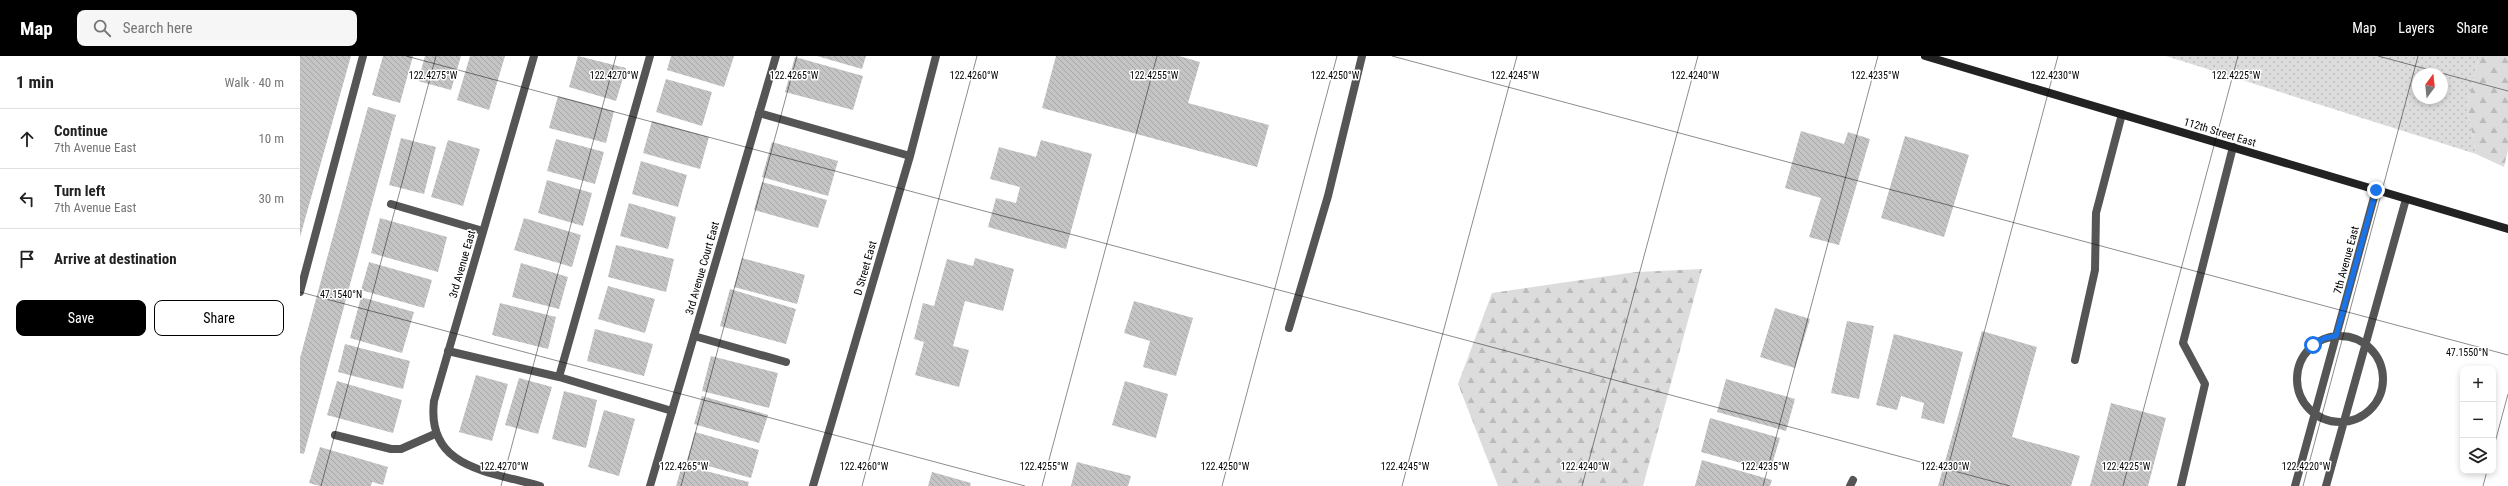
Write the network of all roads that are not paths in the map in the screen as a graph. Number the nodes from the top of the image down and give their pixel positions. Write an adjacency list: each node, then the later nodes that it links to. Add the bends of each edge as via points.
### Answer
1 (363, 56): 17 (street)
2 (534, 56): 16 (street, 3rd Avenue East)
3 (650, 56): 25 (street)
4 (776, 56): 8 (street, 3rd Avenue Court East)
5 (936, 56): 11 (street, D Street East)
6 (1362, 56): 18 (street, via 1328,196)
7 (1925, 56): 9 (main road, 112th Street East)
8 (759, 113): 11 (street); 19 (street, 3rd Avenue Court East)
9 (2122, 114): 10 (main road, 112th Street East); 23 (street, via 2096,213 2095,270)
10 (2233, 147): 12 (main road, 112th Street East); 34 (street, via 2183,343 2205,384)
11 (910, 156): 33 (street, D Street East)
12 (2376, 190): 13 (main road, 112th Street East); 20 (street, 7th Avenue East)
13 (2406, 199): 15 (main road, 112th Street East); 21 (street)
14 (391, 204): 16 (street)
15 (2508, 229)
16 (483, 232): 22 (street, 3rd Avenue East)
17 (300, 292)
18 (1289, 328)
19 (694, 336): 24 (street); 26 (street, 3rd Avenue Court East)
20 (2336, 336): 21 (street, via 2352,337); 27 (street, 7th Avenue East); 27 (street, via 2325,338 2313,345 2303,355 2298,367 2296,381 2299,394 2305,406)
21 (2366, 344): 28 (street); 28 (street, via 2380,364 2382,391 2367,413 2355,420)
22 (448, 350): 25 (street); 30 (street, 3rd Avenue East, via 434,401 432,418)
23 (2075, 360)
24 (786, 362)
25 (559, 377): 26 (street)
26 (672, 411): 32 (street, 3rd Avenue Court East)
27 (2314, 414): 28 (street, via 2328,421); 35 (street, 7th Avenue East)
28 (2344, 422): 36 (street)
29 (335, 434): 30 (street, via 391,449 401,449)
30 (435, 434): 31 (street, 3rd Avenue East, via 445,451 469,466)
31 (540, 486)
32 (650, 486)
33 (812, 486)
34 (2181, 486)
35 (2295, 486)
36 (2326, 486)

